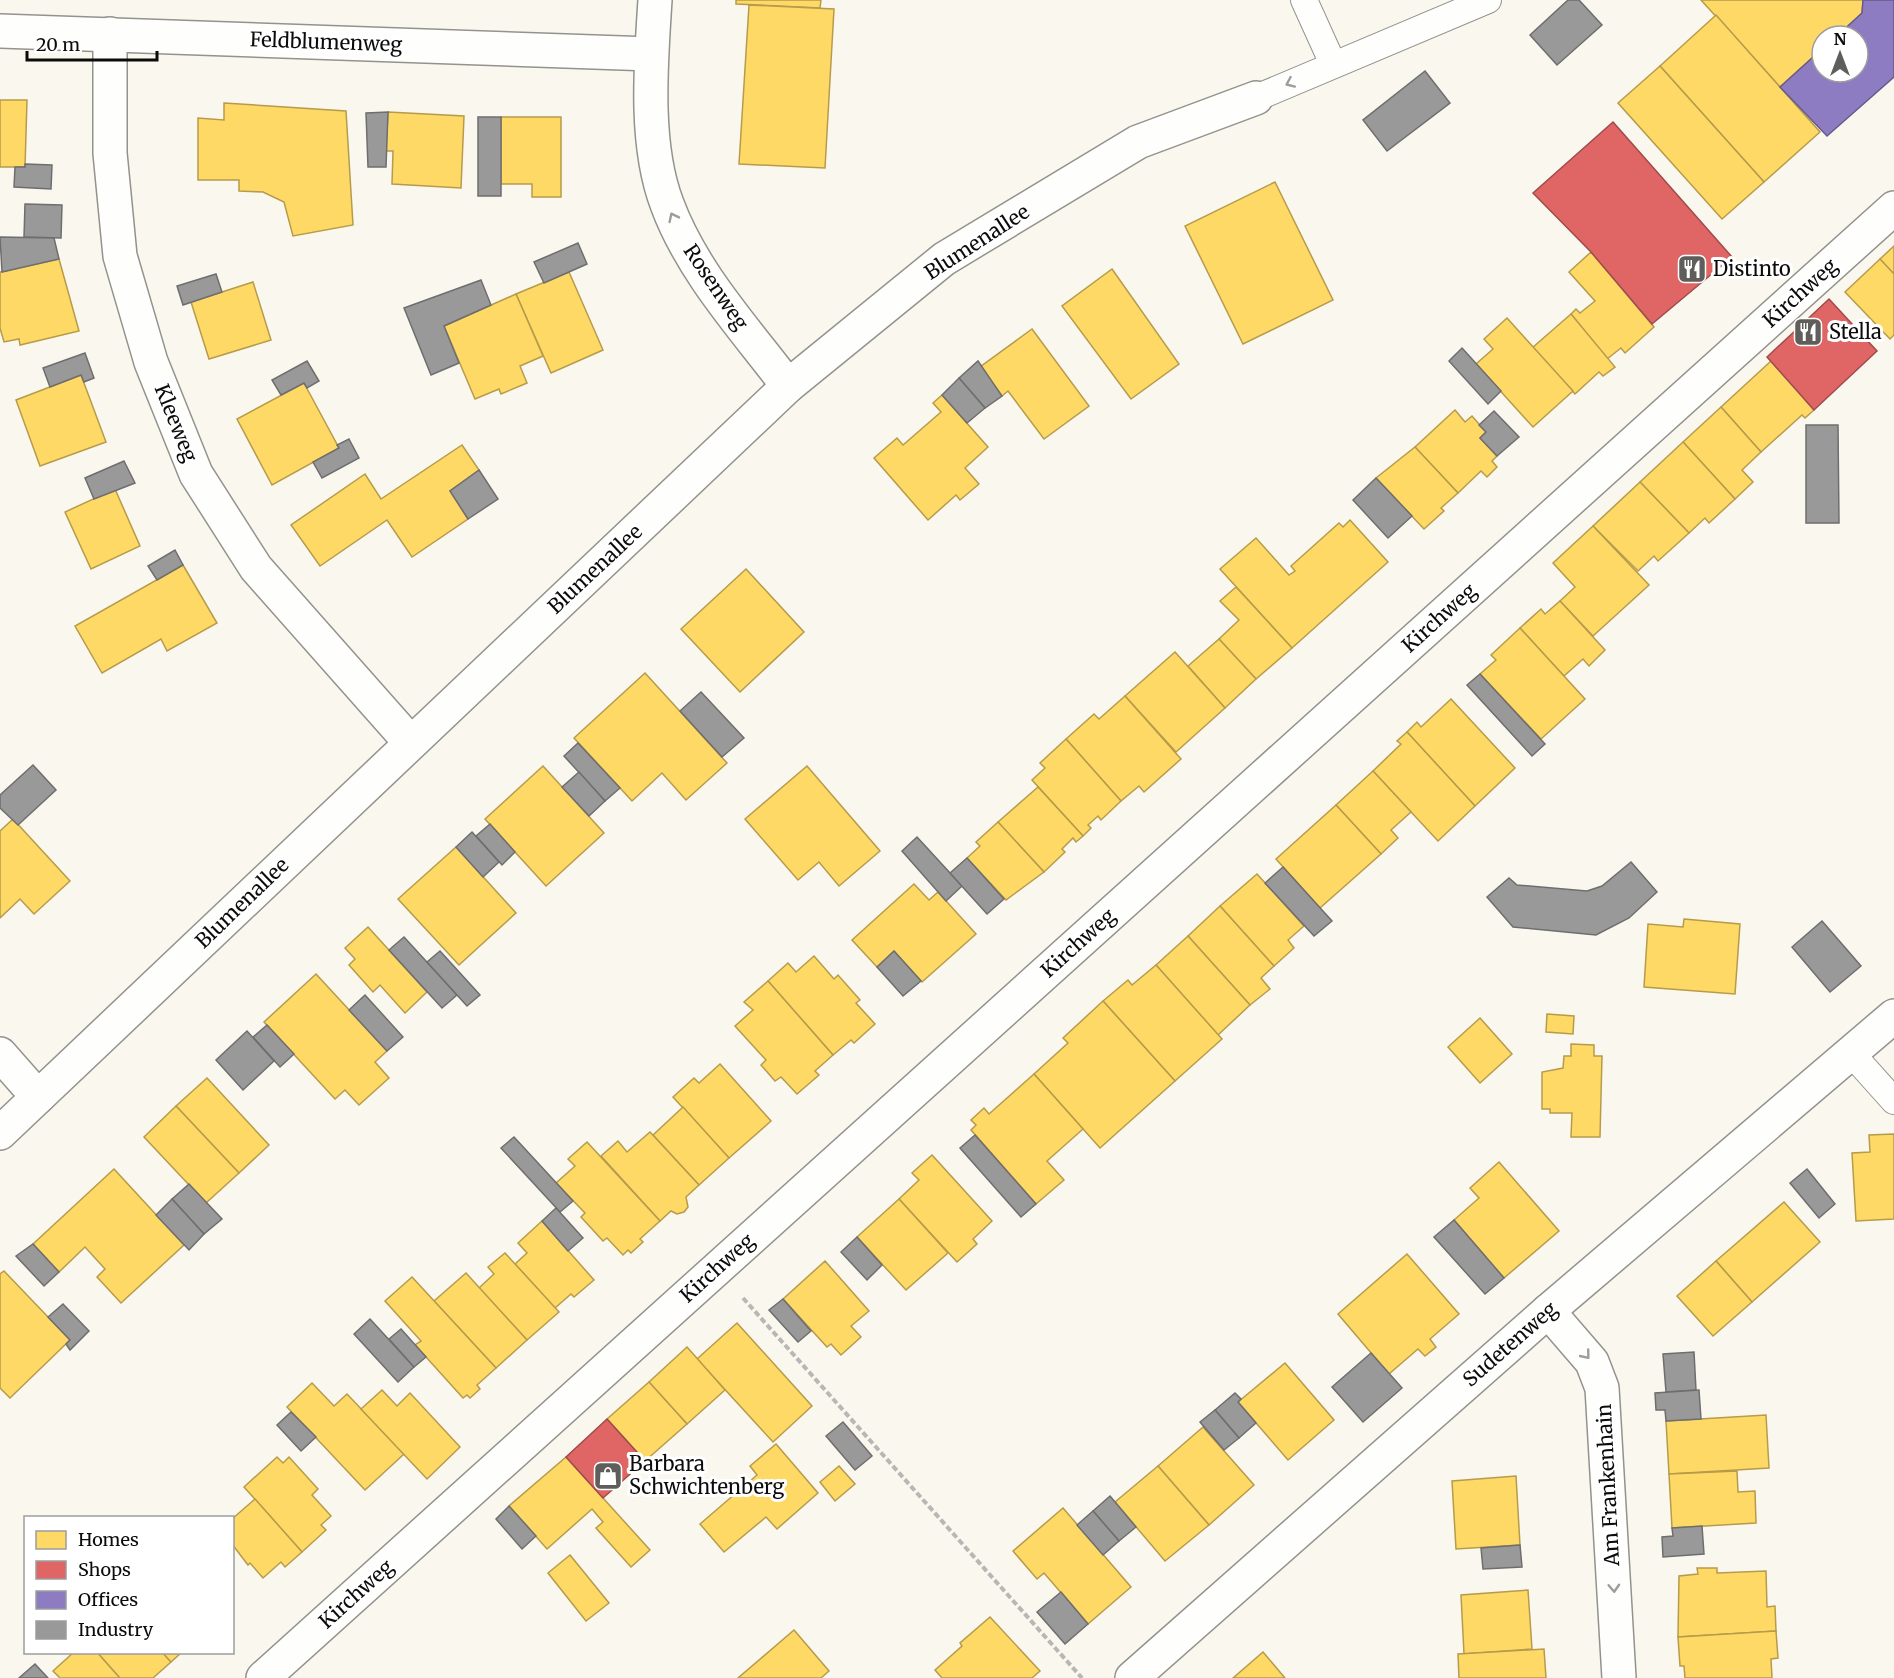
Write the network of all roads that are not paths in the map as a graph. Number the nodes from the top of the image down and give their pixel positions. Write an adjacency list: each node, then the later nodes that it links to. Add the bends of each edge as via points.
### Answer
1 (655, 0): 6 (street, Rosenweg)
2 (1304, 0): 7 (lane)
3 (1488, 0): 7 (lane)
4 (0, 31): 5 (street, Feldblumenweg)
5 (110, 34): 6 (street, Feldblumenweg); 11 (street, Kleeweg, via 110,153 120,256 151,362 196,474 256,568)
6 (651, 54): 10 (street, Rosenweg, one-way to 6, via 694,260 666,203 653,144)
7 (1329, 66): 8 (lane, one-way to 8)
8 (1256, 98): 10 (street, Blumenallee, via 1138,142 944,259)
9 (1894, 208): 19 (street, Kirchweg)
10 (788, 386): 11 (street, Blumenallee)
11 (410, 742): 15 (street, Blumenallee)
12 (1894, 1016): 13 (street, Sudetenweg)
13 (1851, 1053): 16 (lane); 18 (street, Sudetenweg)
14 (0, 1054): 15 (street)
15 (38, 1096): 17 (street, Blumenallee)
16 (1894, 1101)
17 (0, 1133)
18 (1548, 1311): 20 (street, Sudetenweg); 21 (street, Am Frankenhain, one-way to 21, via 1592,1362 1602,1388)
19 (263, 1678)
20 (1132, 1678)
21 (1619, 1678)

